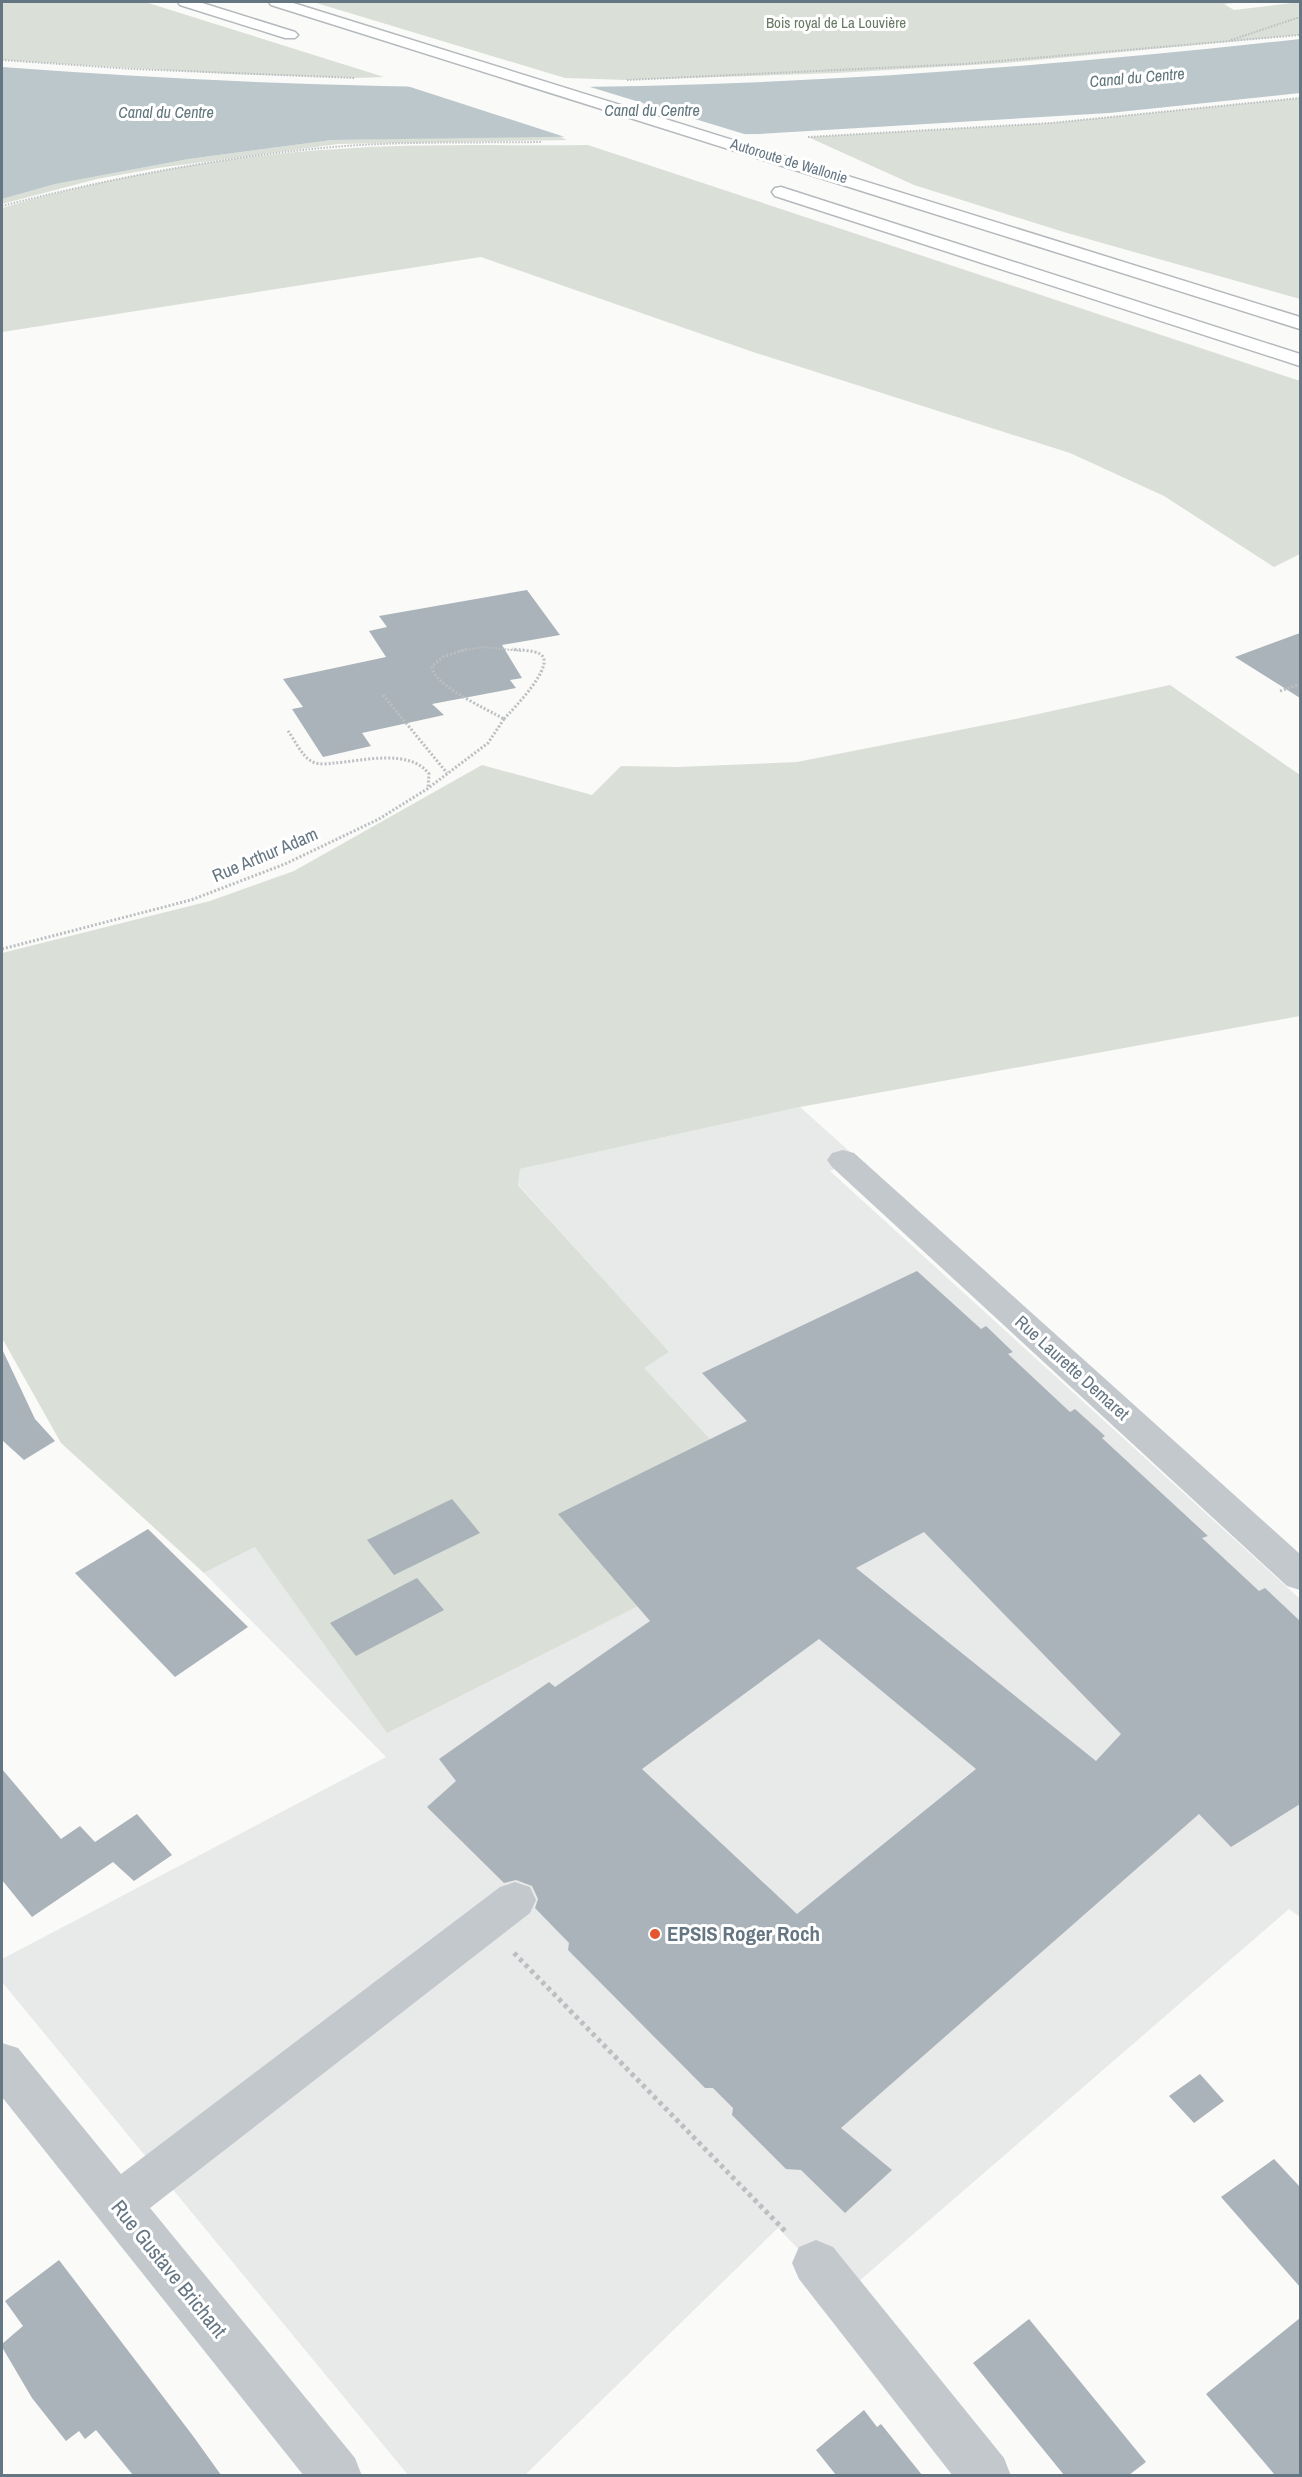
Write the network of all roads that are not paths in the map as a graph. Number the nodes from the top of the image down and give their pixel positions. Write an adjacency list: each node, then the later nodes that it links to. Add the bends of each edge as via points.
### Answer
1 (185, 2): 3 (highway)
2 (276, 2): 5 (highway, Autoroute de Wallonie)
3 (290, 35)
4 (781, 192): 6 (highway, Autoroute de Wallonie)
5 (1300, 323)
6 (1300, 360)
7 (843, 1160): 8 (street, Rue Laurette Demaret)
8 (1300, 1576)
9 (500, 1911): 11 (street)
10 (2, 2063): 11 (street, Rue Gustave Brichant)
11 (117, 2205): 13 (street, Rue Gustave Brichant)
12 (816, 2263): 14 (street)
13 (337, 2475)
14 (986, 2475)

